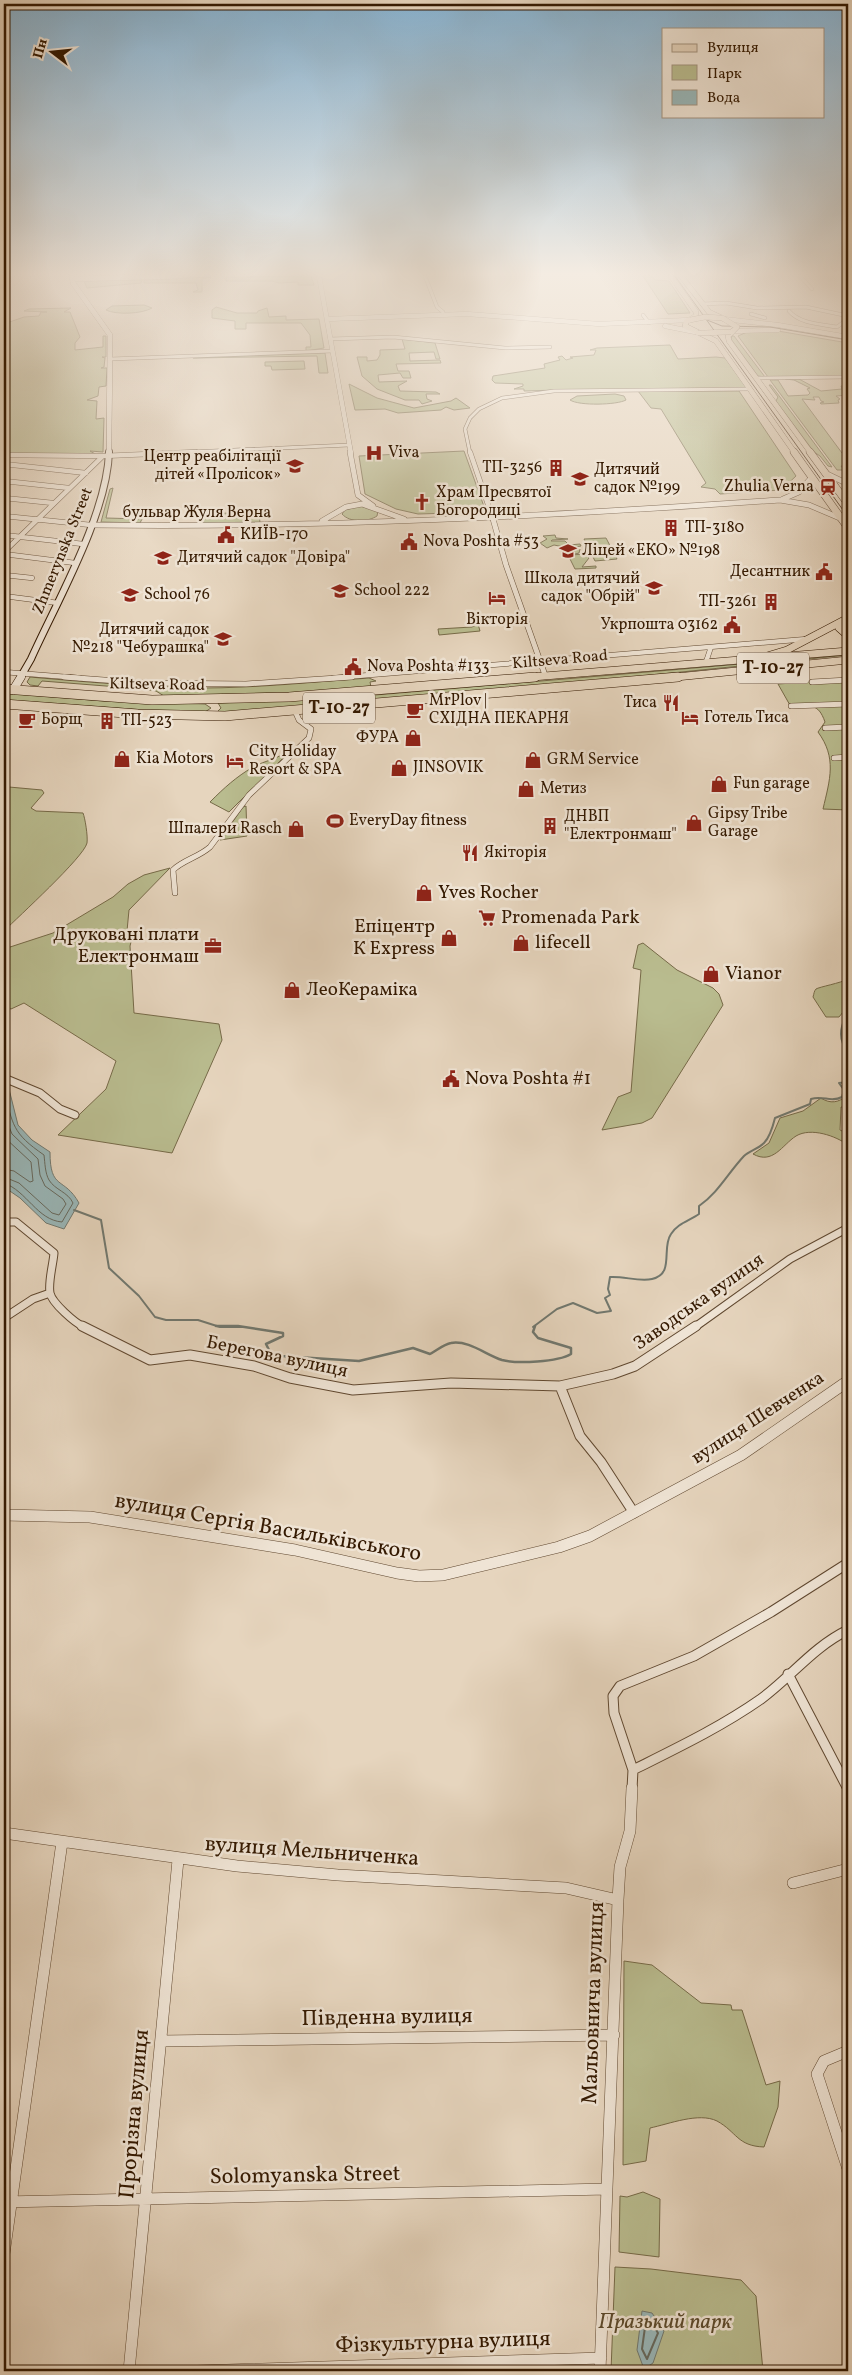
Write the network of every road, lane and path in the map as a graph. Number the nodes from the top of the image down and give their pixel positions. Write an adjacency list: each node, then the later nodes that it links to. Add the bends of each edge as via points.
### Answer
1 (109, 387): 7 (main road, Zhmerynska Street)
2 (338, 387): 5 (street)
3 (764, 387): 9 (main road)
4 (749, 388): 11 (main road); 26 (street, via 554,391 524,394 488,404 474,413 465,429)
5 (348, 445): 7 (street); 15 (street)
6 (4, 455): 7 (street)
7 (106, 455): 10 (street); 32 (main road, Zhmerynska Street, via 102,492)
8 (4, 464): 10 (street)
9 (823, 471): 13 (street); 19 (main road)
10 (86, 473): 14 (street)
11 (812, 477): 17 (street, бульвар Жуля Верна, via 800,492); 27 (main road)
12 (4, 481): 14 (street)
13 (848, 484)
14 (70, 488): 18 (street)
15 (358, 495): 20 (street, бульвар Жуля Верна); 21 (street, бульвар Жуля Верна)
16 (4, 498): 18 (street)
17 (780, 500): 26 (street, бульвар Жуля Верна); 27 (street, бульвар Жуля Верна, via 809,505)
18 (53, 503): 25 (street)
19 (848, 504)
20 (373, 506): 21 (street); 23 (street, бульвар Жуля Верна)
21 (346, 507): 22 (street, бульвар Жуля Верна)
22 (340, 511): 29 (street, via 339,515 344,520); 31 (street, бульвар Жуля Верна, via 325,520)
23 (382, 511): 28 (street, бульвар Жуля Верна); 30 (street, via 380,518)
24 (4, 516): 25 (street)
25 (36, 519): 32 (street); 35 (street)
26 (493, 519): 28 (street, бульвар Жуля Верна); 51 (street)
27 (842, 519): 33 (main road)
28 (414, 521): 30 (street, бульвар Жуля Верна)
29 (357, 523): 30 (street, бульвар Жуля Верна); 31 (street, бульвар Жуля Верна)
30 (366, 523)
31 (304, 524): 32 (street, бульвар Жуля Верна)
32 (91, 525): 36 (main road, Zhmerynska Street)
33 (848, 528)
34 (4, 535): 35 (street)
35 (20, 536): 36 (street); 37 (street)
36 (84, 544): 38 (main road, Zhmerynska Street)
37 (4, 553): 38 (street)
38 (75, 563): 42 (main road, Zhmerynska Street)
39 (4, 575): 40 (street)
40 (32, 578)
41 (4, 596): 42 (street)
42 (58, 603): 54 (main road, Zhmerynska Street)
43 (848, 618): 44 (main road)
44 (839, 623): 45 (main road, via 839,628); 46 (main road)
45 (848, 636)
46 (810, 638): 47 (street); 49 (main road, via 782,652)
47 (712, 647): 51 (street); 52 (street)
48 (848, 651): 49 (main road, Kiltseva Road / Т-10-27)
49 (760, 657): 52 (main road, Kiltseva Road / Т-10-27)
50 (848, 660): 64 (main road, Т-10-27)
51 (540, 662): 54 (street, via 217,685 144,683); 55 (street)
52 (706, 662): 55 (main road, Kiltseva Road / Т-10-27)
53 (4, 672): 54 (street)
54 (24, 673): 59 (main road, Zhmerynska Street)
55 (545, 675): 60 (main road, Kiltseva Road / Т-10-27, via 339,694)
56 (848, 680): 57 (street)
57 (812, 682)
58 (4, 689): 59 (main road, Kiltseva Road / Т-10-27)
59 (13, 690): 60 (main road, Kiltseva Road / Т-10-27, via 108,698)
60 (196, 700): 65 (main road, via 215,708)
61 (4, 704): 65 (main road, Т-10-27)
62 (848, 704): 63 (street)
63 (791, 706)
64 (294, 711): 65 (main road, Т-10-27); 70 (street, via 299,720 311,729 310,736 249,795 210,847 173,870)
65 (190, 716)
66 (848, 727): 67 (street)
67 (825, 728)
68 (848, 757): 69 (street)
69 (834, 758)
70 (175, 893)
71 (4, 1078): 72 (street, via 40,1093 60,1109)
72 (75, 1115)
73 (4, 1222): 75 (street, via 16,1222 54,1253)
74 (848, 1228): 78 (street, Заводська вулиця, via 790,1259 635,1366)
75 (50, 1293): 76 (street, via 33,1299); 78 (street, Берегова вулиця, via 78,1324 150,1360 190,1355 254,1366 290,1378 353,1390 451,1384)
76 (4, 1318)
77 (848, 1381): 79 (street, вулиця Шевченка, via 741,1455)
78 (560, 1386): 79 (street, via 580,1436)
79 (634, 1513): 80 (street, вулиця Сергія Васильківського, via 590,1536 558,1547 482,1567 419,1576 245,1541 90,1517)
80 (4, 1515)
81 (848, 1563): 84 (street, Мальовнича вулиця, via 694,1656 620,1686 613,1696 614,1713)
82 (848, 1630): 83 (street, via 832,1636)
83 (788, 1674): 84 (street, via 764,1697 726,1722); 85 (street)
84 (633, 1770): 91 (street, Мальовнича вулиця, via 630,1831 620,1867)
85 (848, 1788)
86 (4, 1833): 87 (street, вулиця Мельниченка)
87 (62, 1842): 88 (street, вулиця Мельниченка); 98 (street)
88 (178, 1860): 91 (street, вулиця Мельниченка, via 362,1877 558,1887); 93 (street, Прорізна вулиця)
89 (848, 1869): 90 (street)
90 (792, 1883)
91 (618, 1900): 92 (street, Мальовнича вулиця)
92 (614, 2035): 93 (street, Південна вулиця); 96 (street, Мальовнича вулиця)
93 (161, 2041): 97 (street, Прорізна вулиця)
94 (848, 2051): 95 (street, via 823,2060 817,2074)
95 (848, 2169)
96 (607, 2189): 97 (street, Solomyanska Street); 100 (street, Мальовнича вулиця)
97 (147, 2200): 98 (street, Solomyanska Street); 103 (street, Прорізна вулиця)
98 (7, 2202): 99 (street)
99 (4, 2254)
100 (601, 2358): 101 (street, Фізкультурна вулиця); 105 (street, Мальовнича вулиця)
101 (404, 2368): 102 (street, Фізкультурна вулиця)
102 (271, 2370): 104 (street, Фізкультурна вулиця)
103 (129, 2371)
104 (197, 2371)
105 (600, 2371)

